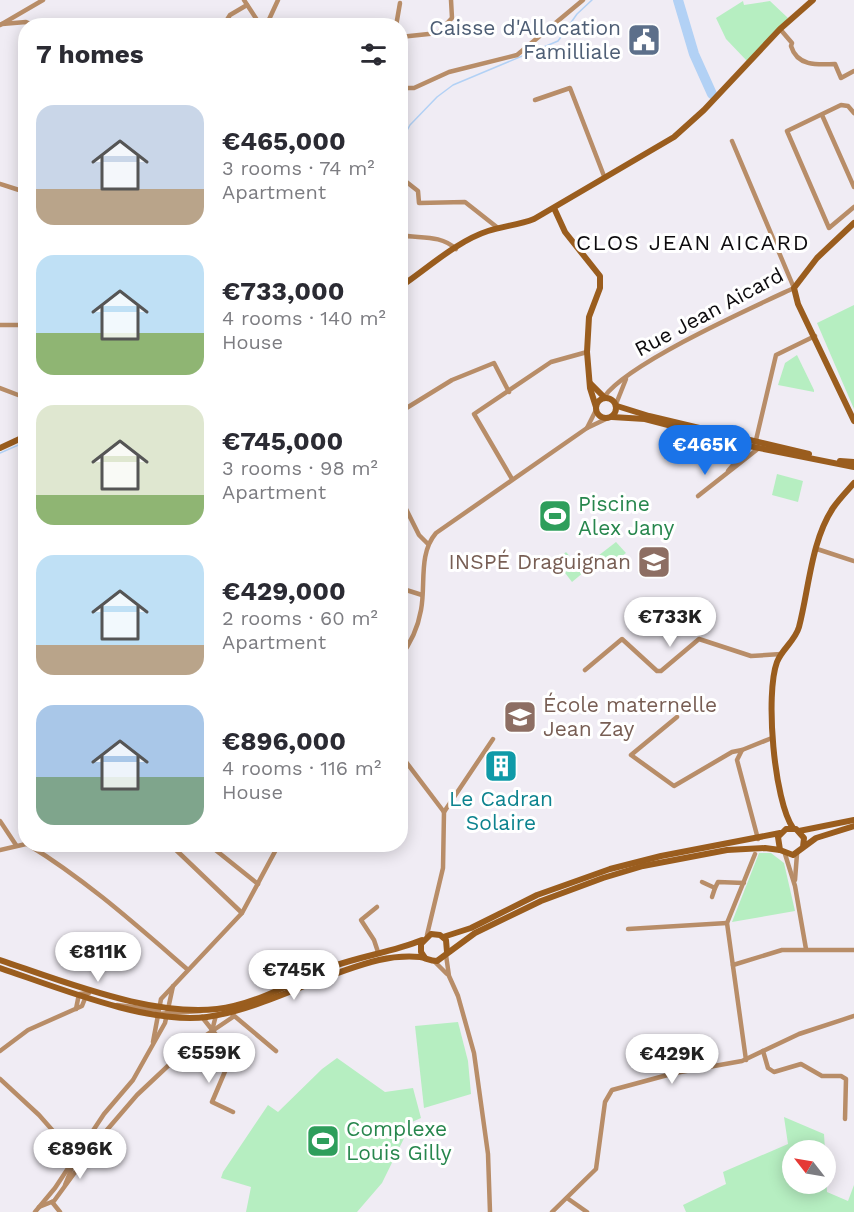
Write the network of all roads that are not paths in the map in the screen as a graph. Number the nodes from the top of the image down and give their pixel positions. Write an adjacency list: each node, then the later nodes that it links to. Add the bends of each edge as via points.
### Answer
1 (43, 0): 13 (street)
2 (278, 0): 10 (street)
3 (451, 0): 15 (street, via 452,18 438,33)
4 (583, 0): 17 (street, via 517,55 449,72)
5 (813, 0): 14 (street)
6 (246, 2): 8 (street); 9 (street)
7 (400, 3): 11 (street)
8 (228, 18)
9 (256, 18)
10 (270, 18)
11 (397, 18)
12 (18, 23): 13 (street)
13 (0, 24)
14 (780, 29): 16 (street, via 802,62 835,64 841,78); 22 (street, via 690,124)
15 (408, 36)
16 (854, 71)
17 (408, 88)
18 (535, 100): 22 (street, via 570,88)
19 (854, 113): 20 (street, via 842,105)
20 (822, 115): 25 (street); 27 (street, via 787,131 829,228)
21 (732, 141): 34 (street)
22 (604, 176): 28 (street)
23 (408, 183): 30 (street, via 418,191 419,203 465,202)
24 (0, 184): 26 (street)
25 (854, 187)
26 (18, 190)
27 (854, 207)
28 (554, 208): 30 (street, via 518,225); 38 (street, via 564,232 600,276 600,288 589,316)
29 (854, 223): 34 (street, Rue Jean Aicard, via 817,258)
30 (498, 228): 32 (street)
31 (408, 236): 32 (street, via 430,237)
32 (456, 249): 33 (street)
33 (408, 282)
34 (794, 288): 37 (street); 39 (street, Rue Jean Aicard)
35 (0, 325): 36 (street)
36 (18, 325)
37 (814, 336): 51 (street); 55 (street, via 776,355)
38 (587, 352): 40 (street); 42 (street, via 551,362)
39 (627, 376): 44 (street, Rue Jean Aicard); 45 (street, Rue Jean Aicard)
40 (591, 384): 45 (street); 49 (street)
41 (0, 388): 43 (street)
42 (508, 393): 47 (street, via 494,363 446,383); 65 (street, via 474,414)
43 (18, 395)
44 (620, 397): 46 (street, Rue Jean Aicard); 48 (street)
45 (604, 398): 46 (street); 49 (street, via 598,401)
46 (616, 405): 48 (street); 50 (street)
47 (408, 408)
48 (626, 408): 55 (street)
49 (596, 409): 50 (street, via 600,417); 52 (street)
50 (610, 418): 52 (street); 54 (street, via 645,419)
51 (854, 421)
52 (587, 428): 65 (street)
53 (18, 440): 57 (street)
54 (726, 440): 56 (street); 59 (street)
55 (756, 440): 56 (street); 58 (street); 60 (street)
56 (749, 446): 58 (street); 59 (street)
57 (0, 448)
58 (759, 448): 61 (street); 63 (street)
59 (735, 462): 63 (street)
60 (854, 462)
61 (841, 465): 62 (street); 64 (street)
62 (854, 467)
63 (727, 473): 67 (street)
64 (854, 473)
65 (512, 479): 69 (street, via 440,528)
66 (853, 483): 70 (street, via 833,508)
67 (698, 496)
68 (408, 513): 69 (street)
69 (428, 544): 73 (street)
70 (817, 549): 71 (street); 75 (street, via 798,630)
71 (854, 561)
72 (408, 591): 73 (street)
73 (422, 595): 74 (street, via 417,627)
74 (408, 643)
75 (781, 654): 76 (street, via 751,656 699,639 657,671 621,639); 78 (street, via 774,673)
76 (585, 670)
77 (677, 717): 80 (street, via 631,755 674,786)
78 (772, 738): 80 (street); 82 (street)
79 (493, 739): 83 (street)
80 (742, 750): 89 (street, via 737,760)
81 (408, 765): 83 (street)
82 (784, 810): 87 (street); 88 (street)
83 (444, 812): 108 (street, via 442,868)
84 (854, 820): 87 (street)
85 (0, 821): 90 (street)
86 (854, 826): 91 (street, via 819,836)
87 (796, 830): 88 (street); 91 (street, via 804,838)
88 (781, 832): 89 (street); 97 (street, via 777,841)
89 (758, 839): 111 (street, via 610,869 537,896 471,928)
90 (16, 845): 92 (street)
91 (803, 847): 99 (street)
92 (0, 850)
93 (39, 852): 122 (street, via 105,897)
94 (178, 852): 107 (street)
95 (218, 852): 102 (street)
96 (275, 852): 102 (street)
97 (783, 852): 99 (street); 103 (street); 116 (street, via 765,848 727,850 643,866 541,901 475,933)
98 (755, 854): 101 (street)
99 (797, 854): 103 (street)
100 (702, 882): 104 (street)
101 (744, 883): 104 (street, via 718,882); 109 (street)
102 (258, 884): 107 (street)
103 (795, 886): 113 (street)
104 (715, 888): 105 (street)
105 (712, 897)
106 (377, 907): 115 (street, via 360,920)
107 (242, 913): 122 (street)
108 (433, 920): 111 (street); 112 (street)
109 (727, 923): 110 (street); 120 (street)
110 (628, 929)
111 (440, 935): 112 (street); 116 (street, via 447,944)
112 (425, 938): 115 (street); 117 (street, via 420,948)
113 (806, 949): 114 (street); 120 (street, via 782,950)
114 (854, 950)
115 (378, 952): 128 (street, via 330,967 255,999)
116 (446, 953): 119 (street); 123 (street)
117 (425, 958): 119 (street); 129 (street, via 381,960 333,973)
118 (0, 960): 125 (street)
119 (434, 962): 123 (street)
120 (733, 965): 137 (street)
121 (0, 968): 125 (street)
122 (187, 969): 124 (street)
123 (449, 976): 148 (street, via 474,1053 488,1154)
124 (173, 986): 126 (street); 127 (street)
125 (82, 992): 126 (street, via 124,998); 126 (street, via 117,1005); 134 (street, via 76,1009 28,1030)
126 (157, 1010): 127 (street); 133 (street)
127 (168, 1012): 128 (street); 133 (street)
128 (202, 1014): 130 (street); 132 (street)
129 (232, 1014): 130 (street); 132 (street); 135 (street)
130 (216, 1015): 132 (street)
131 (854, 1016): 136 (street, via 805,1031)
132 (212, 1030): 139 (street, via 232,1055 212,1102); 143 (street, via 173,1059 137,1095)
133 (152, 1048): 141 (street)
134 (0, 1051)
135 (276, 1051)
136 (763, 1052): 137 (street); 140 (street, via 768,1068 774,1072 801,1064 822,1076 846,1079)
137 (746, 1060): 144 (street, via 675,1072 612,1090 605,1102 596,1169)
138 (0, 1079): 141 (street)
139 (233, 1112)
140 (846, 1119)
141 (76, 1157): 142 (street); 143 (street)
142 (55, 1188): 143 (street, via 60,1188); 145 (street)
143 (60, 1193): 145 (street)
144 (567, 1198): 149 (street); 150 (street)
145 (50, 1200): 146 (street); 147 (street)
146 (35, 1212)
147 (60, 1212)
148 (490, 1212)
149 (552, 1212)
150 (587, 1212)

